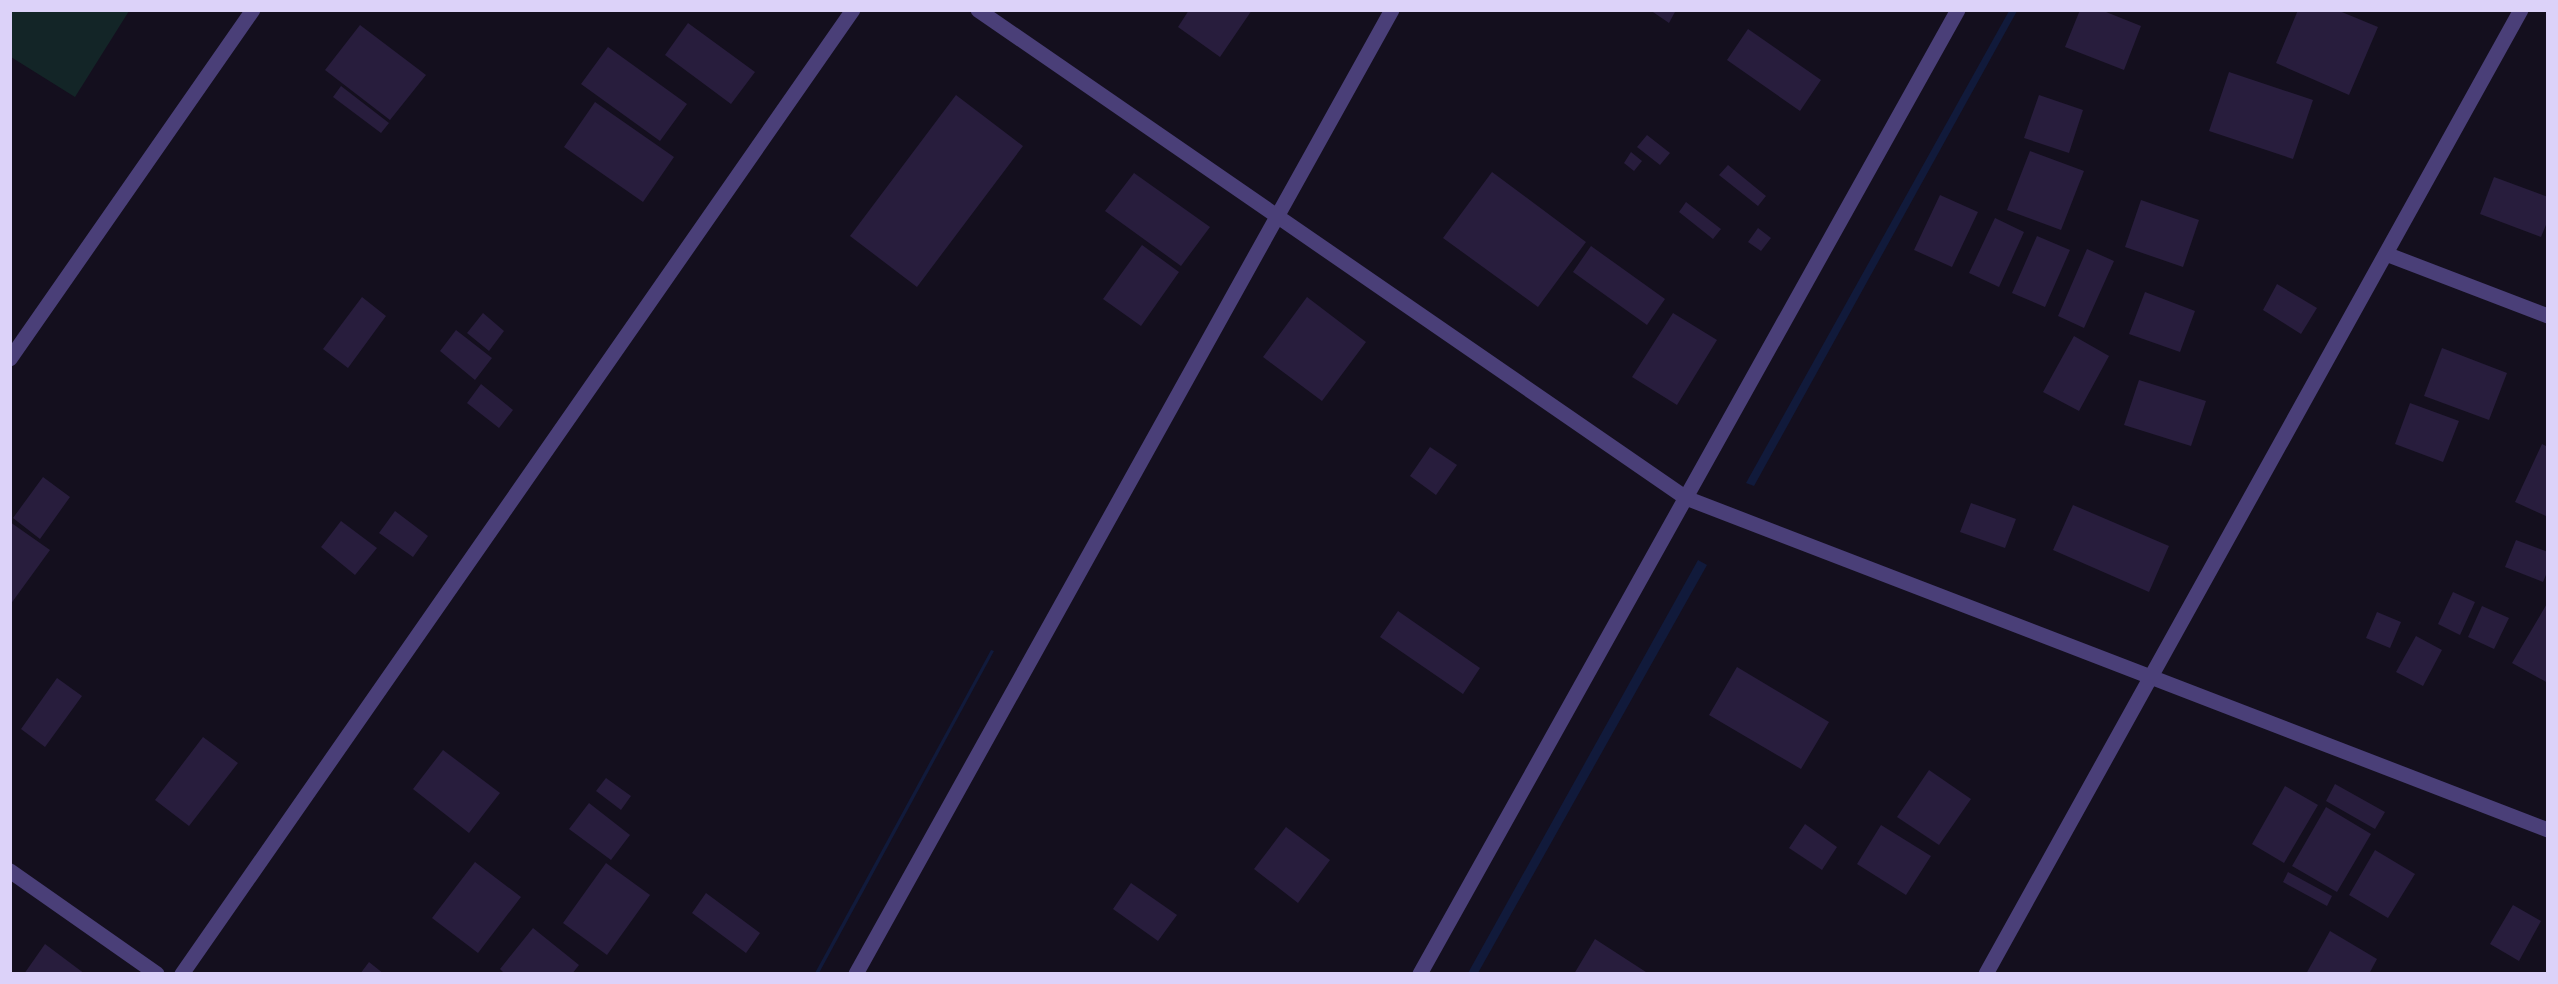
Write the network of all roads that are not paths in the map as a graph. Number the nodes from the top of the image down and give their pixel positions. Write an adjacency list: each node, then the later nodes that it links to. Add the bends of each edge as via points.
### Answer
1 (253, 10): 10 (street)
2 (853, 10): 16 (street)
3 (978, 10): 7 (street)
4 (1392, 10): 7 (street)
5 (1958, 10): 11 (street)
6 (2521, 10): 8 (street)
7 (1277, 218): 11 (street); 17 (street)
8 (2386, 254): 9 (street); 12 (street)
9 (2547, 316)
10 (10, 359)
11 (1686, 498): 12 (street); 18 (street)
12 (2151, 677): 13 (street); 19 (street)
13 (2547, 830)
14 (10, 871): 15 (street)
15 (157, 974)
16 (182, 974)
17 (856, 974)
18 (1420, 974)
19 (1986, 974)

